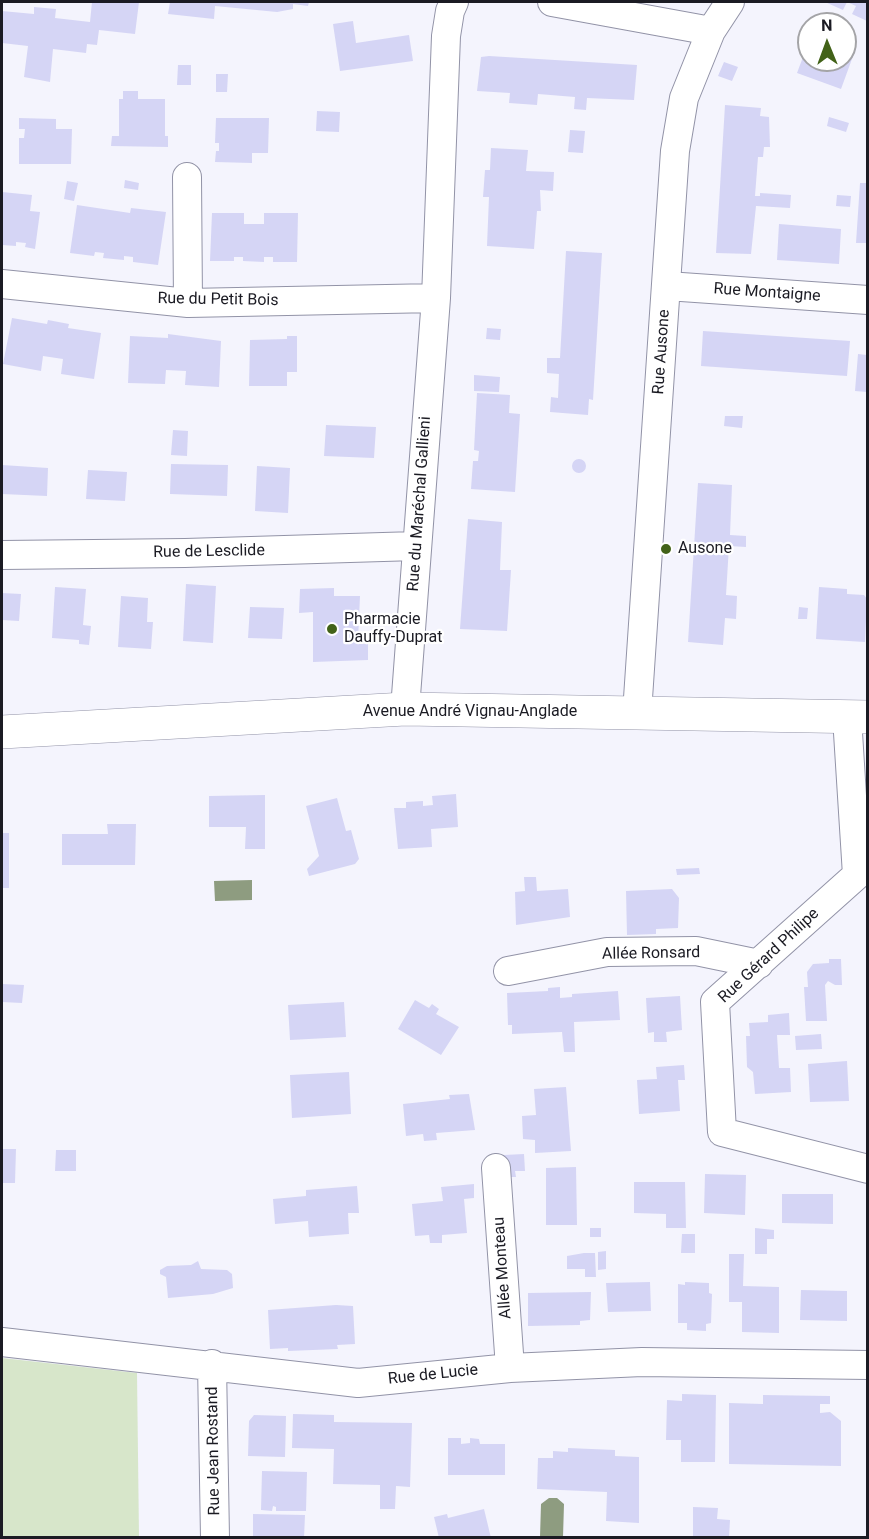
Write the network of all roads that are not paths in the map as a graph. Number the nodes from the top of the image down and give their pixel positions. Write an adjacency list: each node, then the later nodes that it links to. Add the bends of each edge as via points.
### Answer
1 (454, 2): 8 (street, Rue du Maréchal Gallieni, via 446,36)
2 (552, 2): 4 (street)
3 (730, 2): 4 (street, Rue Ausone)
4 (711, 31): 7 (street, Rue Ausone, via 684,98 675,151)
5 (187, 177): 10 (street)
6 (2, 284): 10 (street, Rue du Petit Bois)
7 (667, 286): 9 (street, Rue Montaigne); 14 (street, Rue Ausone)
8 (436, 298): 10 (street, Rue du Petit Bois); 11 (street, Rue du Maréchal Gallieni)
9 (867, 300)
10 (188, 303)
11 (416, 546): 12 (street, Rue de Lesclide); 13 (street, Rue du Maréchal Gallieni)
12 (2, 555)
13 (405, 709): 14 (street, Avenue André Vignau-Anglade); 16 (street, Avenue André Vignau-Anglade)
14 (637, 713): 15 (street, Avenue André Vignau-Anglade)
15 (857, 717): 17 (street, Rue Gérard Philipe)
16 (2, 732)
17 (862, 875): 18 (street, Rue Gérard Philipe)
18 (759, 964): 19 (street, Allée Ronsard, via 696,951 608,952); 21 (street, Rue Gérard Philipe, via 715,1002 722,1132)
19 (508, 971)
20 (496, 1168): 25 (street, Allée Monteau)
21 (867, 1169)
22 (2, 1342): 23 (street, Rue de Lucie)
23 (212, 1364): 25 (street, Rue de Lucie, via 358,1383); 26 (street, Rue Jean Rostand)
24 (867, 1365): 25 (street, Rue de Lucie, via 642,1362)
25 (510, 1368)
26 (215, 1538)

